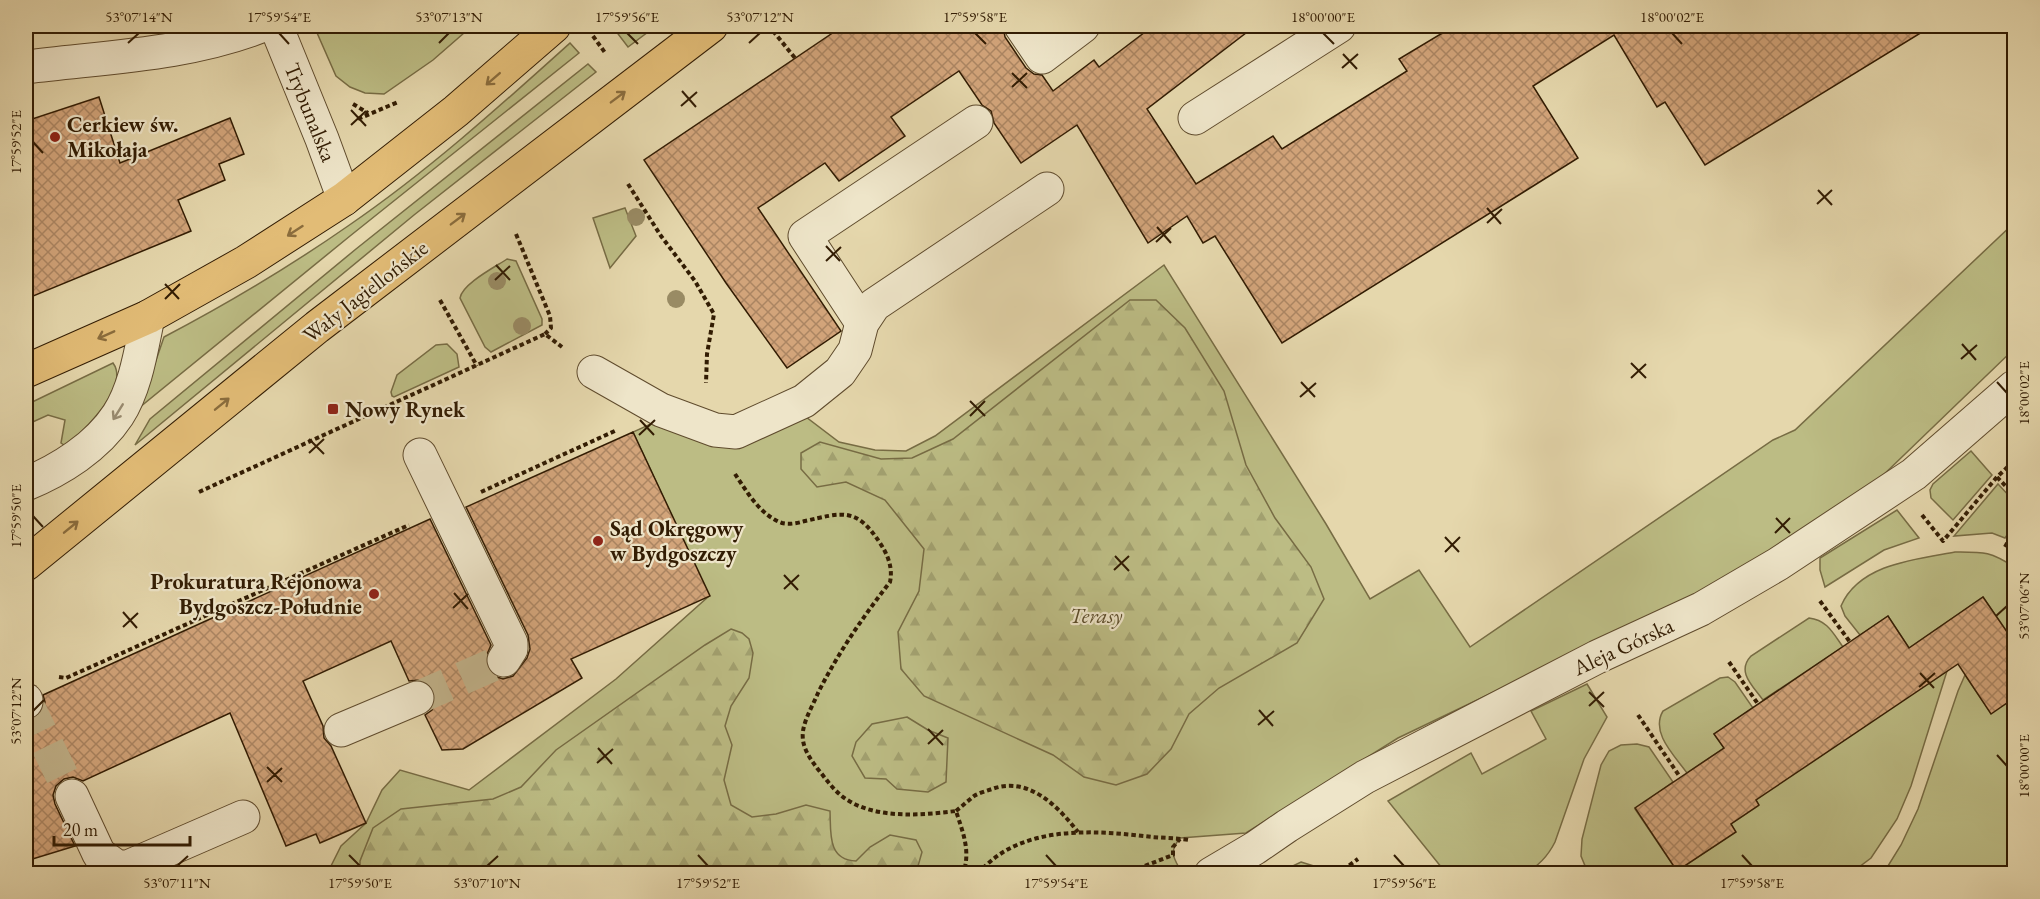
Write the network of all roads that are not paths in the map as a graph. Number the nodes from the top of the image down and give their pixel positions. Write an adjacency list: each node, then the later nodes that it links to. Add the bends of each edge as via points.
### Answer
1 (261, 26): 8 (street, via 205,44)
2 (276, 26): 12 (street, Trybunalska)
3 (554, 26): 12 (main road, one-way to 12, via 456,111)
4 (711, 26): 20 (main road, Wały Jagiellońskie, one-way to 4, via 317,327)
5 (1021, 26): 6 (street, via 1042,57)
6 (1083, 26)
7 (1339, 26): 9 (street)
8 (26, 67)
9 (1195, 118)
10 (976, 122): 14 (street, via 805,236)
11 (1047, 189): 14 (street, via 874,305)
12 (344, 199): 13 (main road, one-way to 13, via 246,262)
13 (148, 317): 15 (main road, one-way to 15); 19 (street, one-way to 19, via 138,365 118,415 72,460)
14 (862, 323): 16 (street, via 855,350 840,372 816,393 736,432 715,430 661,410)
15 (26, 371)
16 (594, 372)
17 (2014, 387): 26 (street, Aleja Górska, via 1914,474 1778,564 1701,609 1597,657 1365,777)
18 (420, 455): 21 (street, via 510,644)
19 (26, 484)
20 (26, 564)
21 (504, 660)
22 (417, 698): 23 (street)
23 (341, 730)
24 (72, 796): 25 (street, via 99,854 117,867 128,867)
25 (243, 817)
26 (1211, 873)

